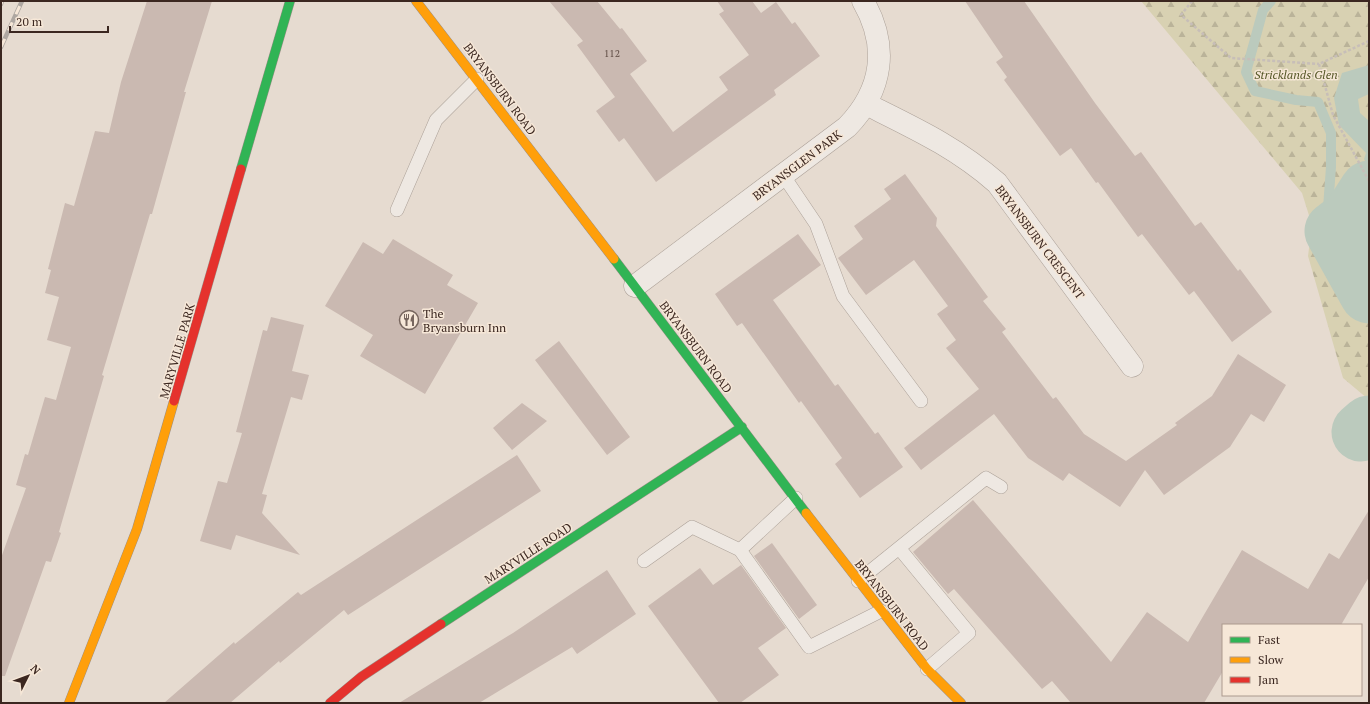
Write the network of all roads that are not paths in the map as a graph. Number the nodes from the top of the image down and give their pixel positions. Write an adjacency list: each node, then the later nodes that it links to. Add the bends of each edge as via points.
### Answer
1 (290, 1): 21 (street, MARYVILLE PARK, via 137,529)
2 (416, 1): 4 (street, BRYANSBURN ROAD)
3 (863, 1): 5 (street, BRYANSGLEN PARK, via 877,34 879,52 878,71)
4 (477, 79): 7 (lane, via 436,120); 8 (street, BRYANSBURN ROAD)
5 (866, 104): 6 (street, BRYANSGLEN PARK, via 847,127); 9 (street, BRYANSBURN CRESCENT, via 944,143 974,163 997,183)
6 (783, 175): 8 (street, BRYANSGLEN PARK); 10 (lane, via 816,224 843,296)
7 (397, 210)
8 (635, 286): 11 (street, BRYANSBURN ROAD)
9 (1132, 366)
10 (920, 401)
11 (742, 427): 13 (street, BRYANSBURN ROAD); 22 (street, MARYVILLE ROAD, via 361,677)
12 (1001, 487): 14 (lane, via 986,478)
13 (796, 498): 15 (lane); 17 (street, BRYANSBURN ROAD)
14 (899, 548): 17 (lane); 19 (lane, via 969,633)
15 (740, 550): 16 (lane, via 692,527); 18 (lane, via 809,647)
16 (644, 561)
17 (858, 581): 18 (street, BRYANSBURN ROAD)
18 (881, 611): 19 (street, BRYANSBURN ROAD)
19 (927, 669): 20 (street, BRYANSBURN ROAD)
20 (953, 700)
21 (69, 703)
22 (330, 703)

